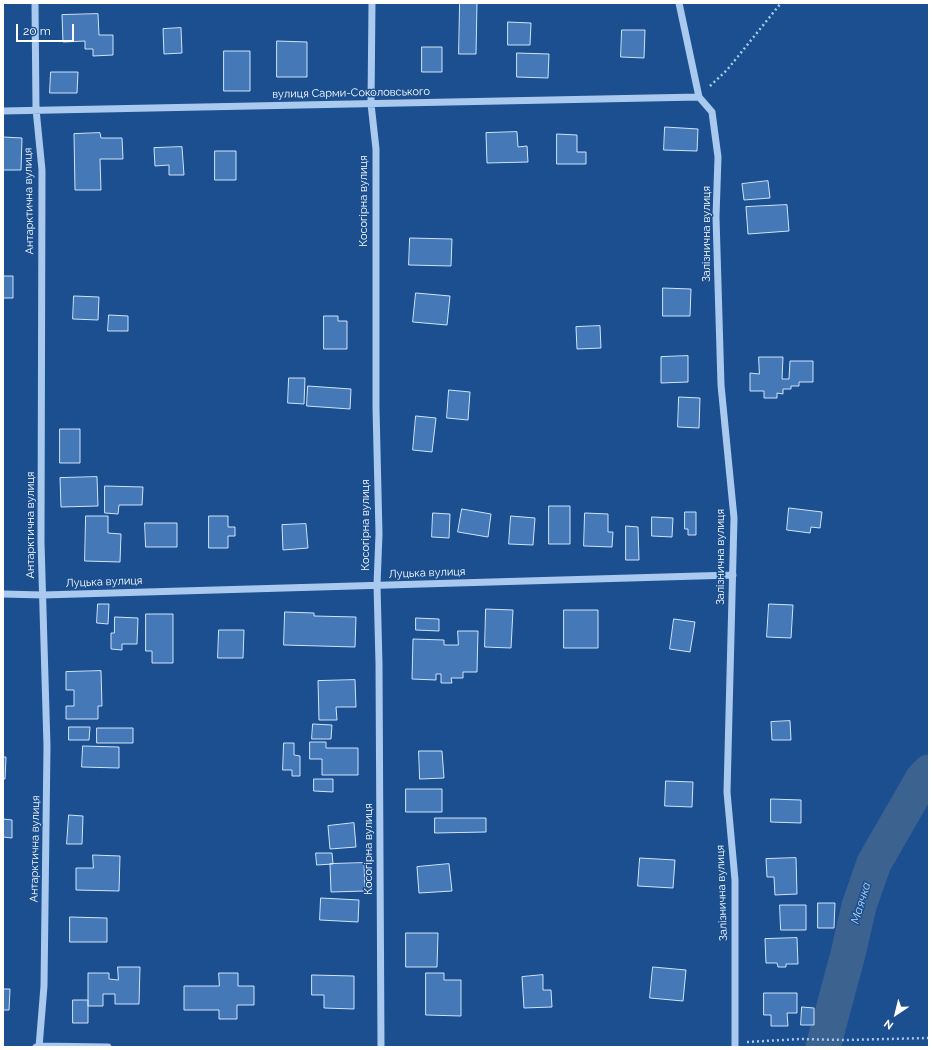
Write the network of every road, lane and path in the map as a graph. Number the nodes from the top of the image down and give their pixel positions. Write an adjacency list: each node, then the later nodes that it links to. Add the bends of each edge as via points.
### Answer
1 (35, 3): 7 (street, Антарктична вулиця)
2 (372, 3): 6 (street, Косогірна вулиця)
3 (678, 3): 5 (street, Залізнична вулиця)
4 (781, 3): 5 (path, via 727,70)
5 (699, 97): 6 (street, вулиця Сарми-Соколовського); 9 (street, Залізнична вулиця, via 712,112 718,157 716,217 721,385 734,518)
6 (371, 104): 7 (street, вулиця Сарми-Соколовського); 10 (street, Косогірна вулиця, via 376,149 379,534)
7 (36, 109): 8 (street, вулиця Сарми-Соколовського); 12 (street, Антарктична вулиця, via 42,170)
8 (3, 111)
9 (733, 575): 10 (street, Луцька вулиця); 14 (street, Залізнична вулиця, via 727,792 736,880)
10 (376, 585): 12 (street, Луцька вулиця); 17 (street, Косогірна вулиця, via 379,664)
11 (3, 594): 12 (street, Луцька вулиця)
12 (43, 595): 15 (street, Антарктична вулиця, via 46,761 44,986)
13 (929, 1038): 14 (path, via 800,1039)
14 (735, 1045)
15 (38, 1047): 16 (street)
16 (108, 1047)
17 (381, 1047)

